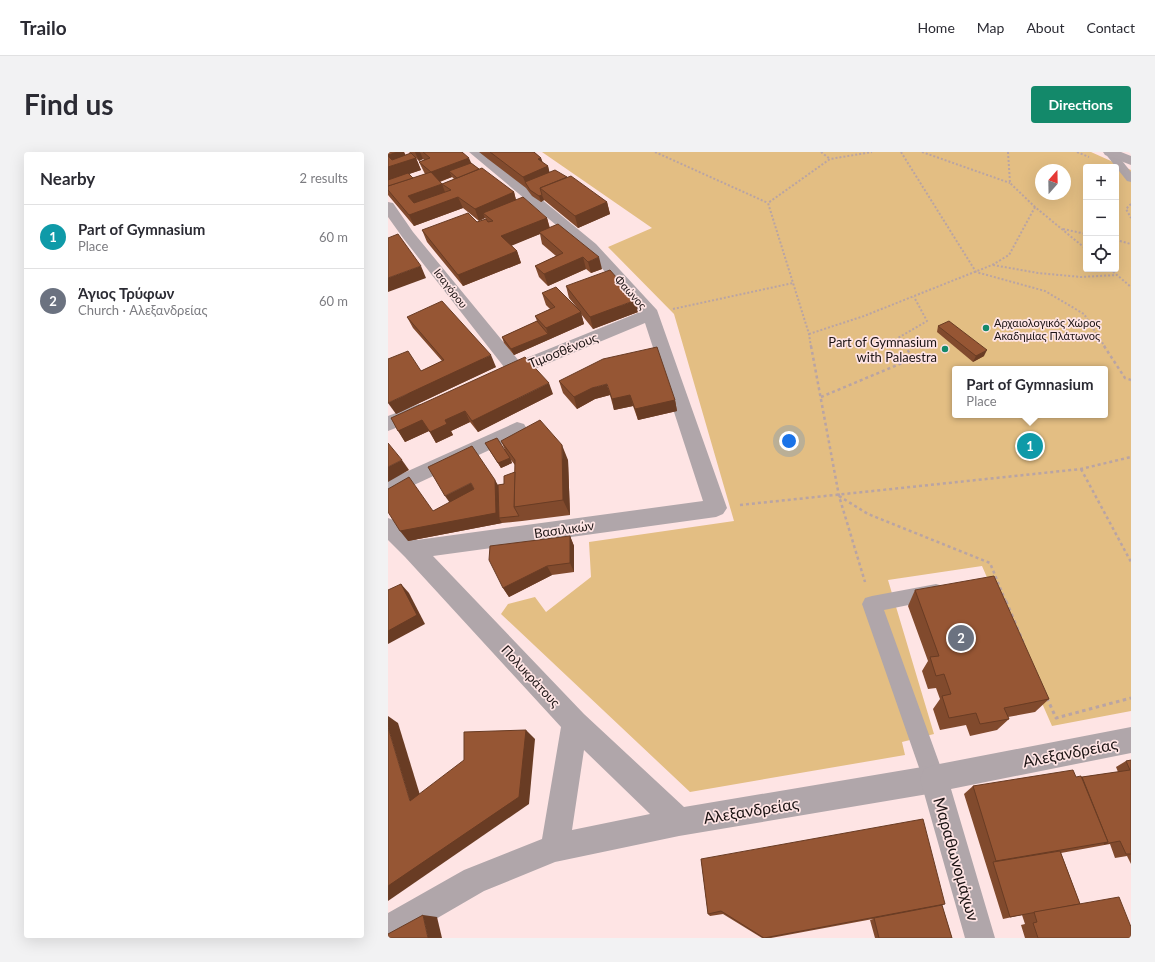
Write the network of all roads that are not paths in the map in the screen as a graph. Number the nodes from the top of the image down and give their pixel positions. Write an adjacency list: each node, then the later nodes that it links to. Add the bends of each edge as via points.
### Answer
1 (476, 152): 6 (street, Φαώνος, via 591,247)
2 (1110, 152): 3 (street); 4 (street)
3 (1131, 161)
4 (1131, 179)
5 (388, 206): 7 (street, Ισαγόρου, via 401,237)
6 (651, 314): 7 (street, Τιμοσθένους); 13 (street, Φαώνος)
7 (515, 369): 8 (street, Τιμοσθένους)
8 (487, 382)
9 (437, 403): 10 (street)
10 (388, 424)
11 (517, 428): 12 (street)
12 (388, 489)
13 (716, 508): 15 (street, Βασιλικών)
14 (388, 527): 15 (street, Πολυκράτους)
15 (413, 550): 17 (street, Πολυκράτους)
16 (951, 589): 19 (street, via 872,604)
17 (575, 723): 20 (street, Πολυκράτους); 21 (street)
18 (1131, 740): 19 (street, Αλεξανδρείας)
19 (934, 779): 20 (street, Αλεξανδρείας); 23 (street, Μαραθωνομάχων)
20 (679, 822): 21 (street, Αλεξανδρείας)
21 (555, 848): 22 (street, Αλεξανδρείας, via 474,880)
22 (388, 930)
23 (980, 938)

